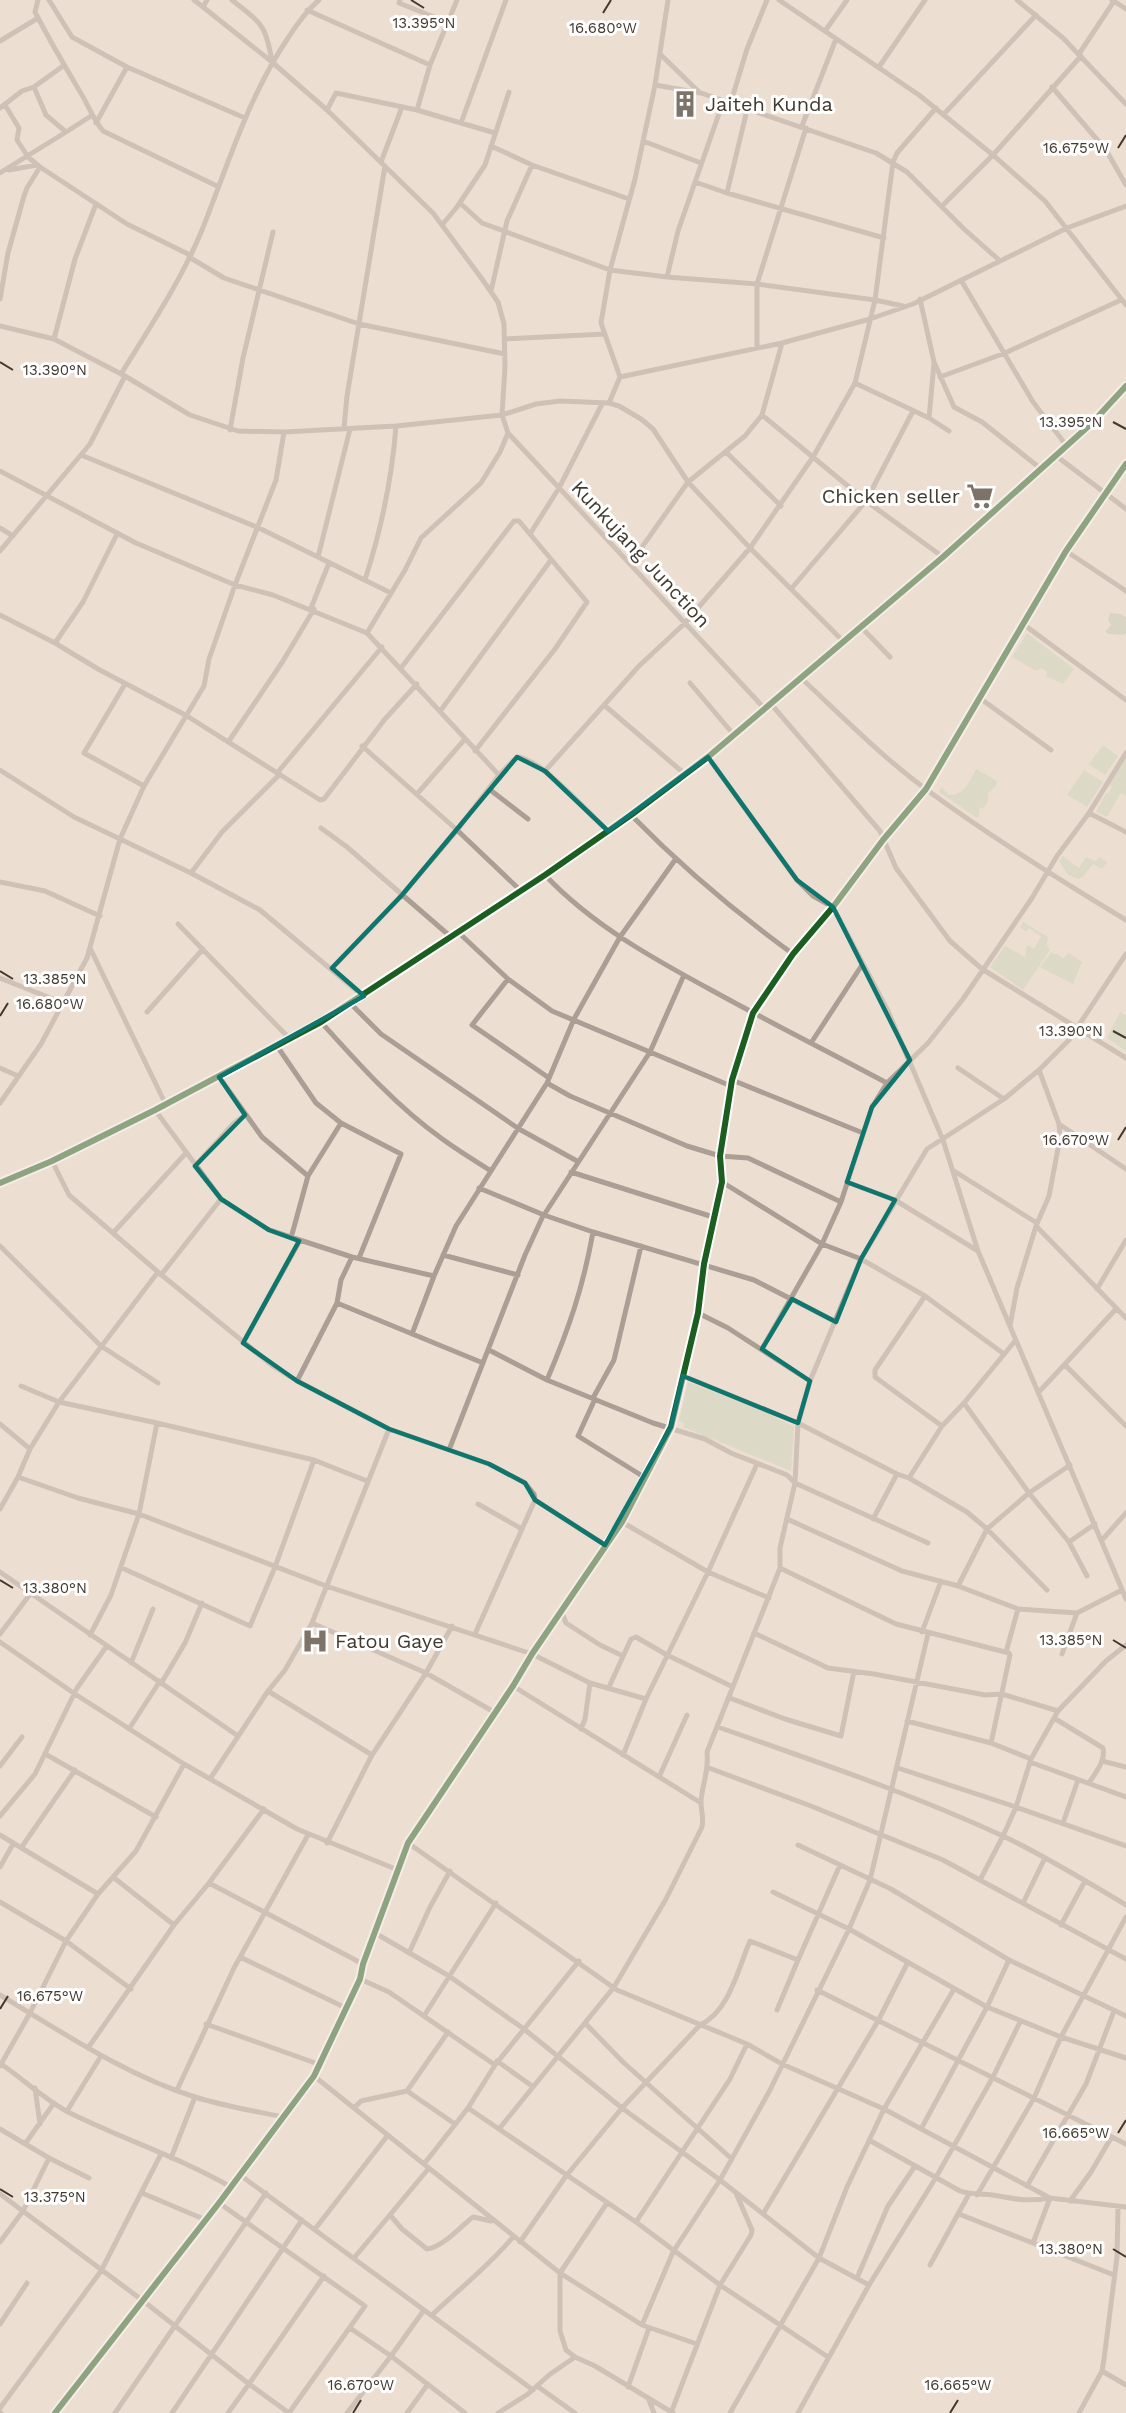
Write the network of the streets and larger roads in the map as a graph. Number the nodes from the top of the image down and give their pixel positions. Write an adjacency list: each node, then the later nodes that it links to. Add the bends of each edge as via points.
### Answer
1 (38, 0): 22 (street)
2 (49, 0): 32 (street, via 72,37)
3 (194, 0): 17 (street)
4 (207, 0): 17 (street)
5 (232, 0): 29 (street, via 261,23)
6 (320, 0): 19 (street); 20 (street)
7 (400, 0): 23 (street, via 399,3)
8 (458, 0): 23 (street)
9 (506, 0): 52 (street)
10 (668, 0): 27 (street)
11 (767, 0): 41 (street)
12 (779, 0): 24 (street)
13 (847, 0): 24 (street)
14 (925, 0): 33 (street)
15 (1017, 0): 21 (street)
16 (1113, 1): 18 (street); 28 (street)
17 (203, 7): 29 (street)
18 (1126, 9)
19 (307, 10): 20 (street); 29 (street)
20 (320, 15): 30 (street)
21 (1036, 15): 28 (street); 48 (street)
22 (38, 18): 26 (street); 31 (street)
23 (449, 23): 30 (street)
24 (825, 31): 25 (street)
25 (836, 39): 33 (street); 53 (street)
26 (0, 41)
27 (660, 54): 34 (street); 38 (street)
28 (1080, 55): 36 (street); 40 (street)
29 (272, 62): 45 (street); 50 (street)
30 (430, 65): 46 (street)
31 (63, 66): 35 (street); 49 (street, via 81,92)
32 (127, 67): 50 (street); 51 (street)
33 (879, 67): 44 (street)
34 (655, 85): 38 (street); 56 (street)
35 (34, 87): 42 (street, via 22,91); 54 (street, via 46,115)
36 (1052, 87): 58 (street); 67 (street, via 1106,150)
37 (509, 92): 55 (street)
38 (701, 93): 39 (street)
39 (723, 102): 41 (street); 61 (street)
40 (1126, 104)
41 (730, 105): 47 (street)
42 (3, 107): 59 (street, via 19,128 17,140)
43 (402, 107): 45 (street, via 336,93); 46 (street); 62 (street)
44 (936, 108): 48 (street); 60 (street)
45 (327, 110): 62 (street)
46 (417, 110): 52 (street)
47 (747, 110): 53 (street); 69 (street)
48 (944, 114): 58 (street)
49 (91, 116): 51 (street); 54 (street)
50 (245, 118): 68 (street)
51 (96, 123): 68 (street, via 103,131)
52 (461, 123): 55 (street)
53 (804, 127): 60 (street); 75 (street)
54 (66, 132): 59 (street)
55 (495, 133): 57 (street)
56 (643, 141): 61 (street); 70 (street)
57 (491, 146): 63 (street); 71 (street, via 485,165)
58 (993, 155): 73 (street); 77 (street, via 1045,201)
59 (28, 157): 64 (street); 65 (street)
60 (893, 162): 73 (street); 80 (street)
61 (701, 163): 66 (street)
62 (383, 164): 76 (street); 96 (street)
63 (532, 165): 70 (street); 78 (street)
64 (38, 166): 65 (street); 72 (street); 89 (street, via 24,196)
65 (0, 173)
66 (695, 182): 69 (street); 84 (street)
67 (1126, 185)
68 (217, 186): 81 (street)
69 (727, 193): 75 (street)
70 (629, 199): 83 (street)
71 (460, 203): 76 (street); 78 (street, via 482,223)
72 (96, 204): 81 (street); 99 (street, via 75,259)
73 (942, 206): 82 (street)
74 (1126, 206): 77 (street)
75 (780, 209): 80 (street); 86 (street)
76 (442, 225): 88 (street)
77 (1067, 228): 82 (street); 92 (street)
78 (505, 230): 83 (street); 88 (street)
79 (273, 232): 87 (street)
80 (884, 238): 91 (street)
81 (189, 256): 87 (street, via 224,278); 106 (street)
82 (999, 260): 85 (street)
83 (610, 270): 84 (street); 98 (street, via 601,323)
84 (668, 277): 86 (street)
85 (961, 280): 90 (street); 103 (street)
86 (757, 284): 91 (street); 102 (street)
87 (260, 289): 96 (street); 119 (street)
88 (491, 291): 100 (street, via 504,324)
89 (0, 298)
90 (920, 299): 94 (street); 105 (street)
91 (875, 300): 94 (street); 95 (street)
92 (1121, 300): 93 (street); 103 (street)
93 (1126, 305)
94 (905, 306): 95 (street)
95 (870, 319): 101 (street); 109 (street)
96 (359, 324): 104 (street); 118 (street, via 347,396)
97 (0, 326): 99 (street)
98 (605, 334): 100 (street); 107 (street)
99 (54, 339): 106 (street)
100 (504, 339): 104 (street)
101 (782, 343): 102 (street); 115 (street)
102 (757, 348): 107 (street)
103 (1005, 353): 108 (street); 123 (street, via 1033,402)
104 (505, 354): 114 (street)
105 (934, 362): 108 (street); 116 (street)
106 (123, 375): 119 (street, via 190,414); 125 (street)
107 (621, 377): 111 (street)
108 (940, 377): 129 (street, via 954,407 982,422)
109 (855, 383): 113 (street); 127 (street)
110 (1126, 386): 123 (street, via 1104,412)
111 (609, 403): 112 (street); 131 (street, via 641,418 653,429)
112 (602, 404): 114 (street, via 560,401); 132 (street)
113 (913, 411): 116 (street); 135 (street)
114 (502, 415): 117 (street); 122 (street, Kunkujang Junction)
115 (762, 415): 124 (street); 127 (street)
116 (929, 418): 120 (street)
117 (396, 426): 118 (street); 151 (street, via 388,490)
118 (347, 428): 121 (street); 146 (street)
119 (231, 429): 121 (street)
120 (949, 431)
121 (284, 432): 139 (street, via 276,480)
122 (508, 433): 132 (street, Kunkujang Junction); 155 (street, via 481,483 421,538)
123 (1066, 445): 126 (street)
124 (727, 453): 131 (street); 136 (street)
125 (81, 455): 134 (street); 139 (street)
126 (1054, 455): 129 (street); 133 (street)
127 (813, 457): 135 (street); 136 (street)
128 (1126, 464): 133 (street)
129 (1040, 468): 147 (street)
130 (0, 471): 134 (street)
131 (688, 482): 143 (street); 150 (street)
132 (559, 488): 141 (street); 150 (street, Kunkujang Junction)
133 (1106, 494): 137 (street); 145 (street)
134 (46, 495): 140 (street); 142 (street)
135 (866, 501): 147 (street); 153 (street)
136 (781, 506): 143 (street)
137 (1126, 509)
138 (0, 528): 142 (street)
139 (259, 528): 146 (street); 152 (street)
140 (117, 534): 152 (street); 163 (street, via 83,602)
141 (530, 534): 148 (street); 166 (street, via 519,521 514,521)
142 (13, 536): 144 (street)
143 (750, 548): 153 (street); 158 (street)
144 (0, 551)
145 (1066, 551): 154 (street); 159 (street)
146 (318, 557): 149 (street)
147 (943, 557): 160 (street)
148 (551, 560): 175 (street); 181 (street, via 588,602)
149 (329, 563): 151 (street); 156 (street)
150 (630, 564): 158 (street, Kunkujang Junction)
151 (365, 580): 155 (street)
152 (235, 585): 156 (street); 176 (street, via 209,658 204,686)
153 (791, 589): 162 (street)
154 (1126, 591)
155 (391, 593): 161 (street)
156 (313, 609): 161 (street); 179 (street)
157 (0, 615): 163 (street)
158 (684, 624): 173 (street); 174 (street, Kunkujang Junction)
159 (1023, 624): 171 (street); 172 (street)
160 (860, 626): 162 (street); 165 (street)
161 (367, 633): 164 (street)
162 (843, 641): 167 (street)
163 (55, 643): 169 (street)
164 (382, 647): 166 (street); 187 (street)
165 (890, 657)
166 (401, 668): 170 (street)
167 (801, 678): 174 (street); 192 (street)
168 (690, 683): 177 (street)
169 (125, 684): 176 (street); 190 (street, via 84,753)
170 (417, 684): 175 (street); 180 (street)
171 (981, 699): 182 (street); 192 (street)
172 (1126, 700)
173 (604, 705): 186 (street); 188 (street)
174 (768, 706): 177 (street); 202 (street, Kunkujang Junction, via 880,831)
175 (441, 710): 178 (street)
176 (188, 716): 179 (street); 190 (street)
177 (734, 735): 184 (street)
178 (465, 739): 181 (street); 193 (street)
179 (229, 741): 187 (street)
180 (362, 747): 187 (street, via 324,799); 193 (street)
181 (475, 750): 189 (street)
182 (1051, 750)
183 (1126, 753): 194 (street)
184 (708, 757): 188 (street); 210 (street, via 796,880)
185 (0, 770): 201 (street, via 74,817)
186 (545, 771): 189 (street, via 525,757 517,757); 199 (street)
187 (279, 773): 205 (street, via 222,832)
188 (686, 775): 195 (street)
189 (499, 776): 191 (street)
190 (144, 786): 201 (street)
191 (489, 789): 196 (street); 198 (street)
192 (927, 789): 202 (street); 204 (street)
193 (417, 794): 198 (street)
194 (1089, 813): 200 (street); 204 (street)
195 (631, 815): 199 (street); 203 (street)
196 (528, 819)
197 (321, 828): 209 (street)
198 (458, 830): 208 (street); 209 (street)
199 (608, 831): 206 (street)
200 (1126, 832)
201 (120, 839): 205 (street); 211 (street)
202 (883, 840): 210 (street); 223 (street, Kunkujang Junction, via 896,868 950,941)
203 (675, 860): 216 (street); 219 (street)
204 (1047, 872): 212 (street); 223 (street)
205 (191, 873): 222 (street, via 260,910)
206 (545, 875): 208 (street); 216 (street)
207 (0, 882): 211 (street, via 45,891)
208 (521, 891): 214 (street)
209 (402, 895): 215 (street); 222 (street)
210 (833, 908): 219 (street); 221 (street)
211 (100, 916): 217 (street)
212 (1126, 920)
213 (178, 924): 218 (street)
214 (458, 932): 215 (street); 226 (street)
215 (451, 937): 227 (street)
216 (620, 937): 224 (street); 232 (street)
217 (90, 948): 228 (street); 251 (street)
218 (203, 949): 230 (street); 235 (street)
219 (793, 954): 231 (street)
220 (1126, 954): 234 (street)
221 (862, 965): 236 (street); 240 (street)
222 (332, 968): 227 (street)
223 (982, 969): 234 (street, Kunkujang Junction); 240 (street, via 949,1017)
224 (684, 975): 231 (street); 238 (street)
225 (0, 978): 228 (street)
226 (508, 979): 232 (street, via 552,1011); 246 (street, via 472,1025)
227 (363, 996): 229 (street)
228 (63, 1003): 244 (street)
229 (351, 1004): 233 (street); 257 (street, via 381,1034)
230 (147, 1012)
231 (753, 1013): 236 (street); 247 (street)
232 (574, 1019): 238 (street); 246 (street)
233 (321, 1022): 235 (street); 267 (street, via 398,1102)
234 (1078, 1028): 239 (street, Kunkujang Junction); 243 (street)
235 (290, 1039): 237 (street)
236 (811, 1043): 248 (street)
237 (277, 1046): 245 (street); 255 (street, via 316,1103)
238 (650, 1052): 247 (street); 253 (street)
239 (1126, 1058)
240 (910, 1060): 248 (street); 259 (street)
241 (0, 1068): 244 (street)
242 (958, 1068): 249 (street)
243 (1039, 1070): 249 (street); 256 (street)
244 (18, 1076): 250 (street)
245 (219, 1077): 251 (street); 254 (street)
246 (548, 1080): 253 (street, via 570,1096); 257 (street)
247 (732, 1083): 258 (street); 261 (street)
248 (887, 1083): 258 (street, via 872,1107)
249 (1004, 1099): 259 (street)
250 (0, 1103)
251 (166, 1105): 252 (street)
252 (155, 1110): 260 (street); 262 (street)
253 (610, 1114): 261 (street); 263 (street)
254 (244, 1115): 264 (street); 269 (street, via 262,1137)
255 (341, 1123): 269 (street); 291 (street, via 401,1154)
256 (1059, 1125): 265 (street); 279 (street, via 1049,1196)
257 (519, 1129): 263 (street); 267 (street)
258 (863, 1133): 271 (street)
259 (943, 1140): 266 (street); 275 (street, via 927,1149)
260 (186, 1153): 264 (street); 281 (street)
261 (720, 1156): 270 (street); 276 (street, via 748,1158)
262 (52, 1161): 272 (street); 281 (street, via 69,1195)
263 (578, 1161): 268 (street)
264 (195, 1166): 274 (street)
265 (1126, 1169)
266 (953, 1170): 279 (street); 288 (street)
267 (491, 1172): 273 (street)
268 (571, 1172): 277 (street); 278 (street)
269 (308, 1176): 282 (street)
270 (722, 1182): 278 (street); 285 (street)
271 (848, 1182): 275 (street); 276 (street)
272 (0, 1183)
273 (479, 1188): 277 (street); 289 (street)
274 (221, 1199): 282 (street, via 269,1230); 294 (street)
275 (895, 1200): 288 (street); 292 (street)
276 (841, 1202): 285 (street)
277 (544, 1215): 280 (street); 296 (street)
278 (713, 1216): 293 (street)
279 (1036, 1224): 297 (street); 305 (street)
280 (593, 1232): 287 (street); 316 (street, via 570,1326)
281 (113, 1233): 294 (street)
282 (291, 1238): 283 (street)
283 (300, 1240): 290 (street); 308 (street)
284 (1126, 1240): 297 (street)
285 (822, 1244): 292 (street); 299 (street)
286 (0, 1246): 309 (street)
287 (641, 1246): 293 (street); 322 (street, via 614,1360)
288 (978, 1251): 305 (street)
289 (442, 1255): 295 (street); 296 (street)
290 (352, 1257): 291 (street); 300 (street, via 341,1280)
291 (359, 1258): 295 (street)
292 (861, 1259): 298 (street); 304 (street)
293 (704, 1264): 299 (street, via 754,1280); 302 (street)
294 (159, 1274): 308 (street); 309 (street)
295 (434, 1275): 306 (street)
296 (518, 1275): 310 (street)
297 (1097, 1289): 301 (street)
298 (925, 1296): 312 (street); 328 (street, via 875,1370 875,1377)
299 (792, 1299): 304 (street); 311 (street)
300 (337, 1303): 306 (street); 317 (street)
301 (1116, 1309): 303 (street); 314 (street)
302 (698, 1313): 311 (street); 315 (street)
303 (1126, 1318)
304 (836, 1322): 318 (street)
305 (1010, 1328): 307 (street)
306 (412, 1334): 313 (street)
307 (1015, 1341): 312 (street); 321 (street)
308 (243, 1343): 317 (street)
309 (101, 1346): 319 (street); 323 (street)
310 (489, 1350): 313 (street); 316 (street)
311 (762, 1350): 318 (street)
312 (1004, 1354): 324 (street)
313 (483, 1363): 333 (street)
314 (1065, 1365): 321 (street); 329 (street)
315 (683, 1376): 325 (street); 330 (street)
316 (547, 1380): 322 (street)
317 (297, 1381): 331 (street)
318 (810, 1381): 325 (street)
319 (158, 1383)
320 (21, 1386): 323 (street)
321 (1038, 1393): 336 (street)
322 (594, 1399): 330 (street); 339 (street, via 578,1436)
323 (59, 1402): 326 (street); 332 (street)
324 (964, 1403): 328 (street); 343 (street)
325 (798, 1422): 337 (street); 342 (street)
326 (157, 1423): 334 (street); 349 (street)
327 (0, 1424): 332 (street)
328 (942, 1426): 340 (street)
329 (1126, 1426)
330 (671, 1427): 335 (street); 339 (street)
331 (389, 1429): 333 (street); 341 (street)
332 (30, 1449): 338 (street)
333 (449, 1450): 346 (street, via 489,1464 525,1483)
334 (314, 1460): 341 (street); 362 (street)
335 (757, 1464): 342 (street, via 787,1475); 365 (street)
336 (1070, 1465): 343 (street); 354 (street)
337 (897, 1474): 340 (street); 352 (street)
338 (18, 1477): 345 (street); 349 (street)
339 (644, 1477): 353 (street)
340 (909, 1478): 356 (street, via 967,1512)
341 (367, 1482): 368 (street)
342 (795, 1483): 351 (street); 352 (street)
343 (1029, 1493): 356 (street); 358 (street)
344 (0, 1496): 345 (street)
345 (6, 1499): 348 (street)
346 (536, 1500): 355 (street); 360 (street)
347 (478, 1504): 355 (street)
348 (0, 1509)
349 (139, 1514): 361 (street); 362 (street)
350 (1126, 1514): 357 (street)
351 (787, 1519): 363 (street); 367 (street, via 902,1571)
352 (873, 1520): 359 (street)
353 (622, 1522): 360 (street); 365 (street)
354 (1095, 1524): 357 (street); 358 (street)
355 (522, 1529): 384 (street)
356 (987, 1529): 369 (street); 370 (street)
357 (1102, 1540): 371 (street)
358 (1069, 1542): 366 (street)
359 (928, 1543)
360 (605, 1545): 378 (street)
361 (122, 1568): 375 (street); 386 (street)
362 (275, 1568): 368 (street); 375 (street, via 250,1626)
363 (780, 1568): 373 (street); 383 (street, via 896,1624)
364 (0, 1572): 372 (street)
365 (708, 1572): 373 (street); 394 (street)
366 (1087, 1576)
367 (940, 1581): 369 (street); 383 (street)
368 (327, 1586): 380 (street); 381 (street)
369 (958, 1586): 377 (street)
370 (1047, 1590)
371 (1122, 1590): 374 (street); 379 (street)
372 (31, 1593): 385 (street); 386 (street)
373 (769, 1598): 382 (street)
374 (1126, 1599)
375 (202, 1603): 399 (street, via 185,1643)
376 (153, 1609): 395 (street)
377 (1018, 1609): 379 (street); 390 (street)
378 (561, 1610): 391 (street); 393 (street, via 566,1623)
379 (1077, 1613): 392 (street)
380 (312, 1623): 397 (street); 404 (street)
381 (452, 1626): 384 (street); 397 (street)
382 (754, 1633): 396 (street, via 828,1668); 402 (street)
383 (925, 1633): 390 (street); 398 (street)
384 (475, 1634): 391 (street)
385 (0, 1635)
386 (90, 1635): 389 (street)
387 (0, 1642): 405 (street)
388 (1126, 1645): 409 (street)
389 (106, 1647): 395 (street); 405 (street)
390 (1006, 1652): 406 (street, via 1010,1655)
391 (532, 1654): 400 (street); 401 (street)
392 (1062, 1654)
393 (623, 1656): 394 (street, via 636,1637); 403 (street)
394 (668, 1656): 402 (street); 408 (street)
395 (131, 1663): 399 (street)
396 (854, 1671): 398 (street); 407 (street, via 841,1736)
397 (426, 1673): 410 (street); 421 (street)
398 (916, 1681): 406 (street, via 985,1695); 413 (street)
399 (161, 1682): 416 (street); 417 (street)
400 (590, 1683): 403 (street); 415 (street)
401 (513, 1686): 410 (street); 415 (street)
402 (733, 1687): 407 (street)
403 (609, 1688): 408 (street)
404 (268, 1691): 417 (street); 421 (street)
405 (75, 1694): 416 (street); 420 (street)
406 (1002, 1694): 409 (street); 419 (street)
407 (730, 1698): 414 (street)
408 (646, 1699): 422 (street)
409 (1058, 1711): 412 (street)
410 (494, 1712): 448 (street)
411 (687, 1715): 431 (street)
412 (1054, 1718): 423 (street); 424 (street, via 1103,1748)
413 (907, 1721): 419 (street); 429 (street)
414 (718, 1727): 428 (street, via 707,1752); 435 (street)
415 (581, 1728): 422 (street)
416 (129, 1729): 426 (street)
417 (238, 1736): 432 (street)
418 (22, 1737): 425 (street)
419 (991, 1743): 423 (street)
420 (47, 1755): 430 (street); 440 (street)
421 (372, 1755): 447 (street)
422 (623, 1755): 431 (street)
423 (1031, 1761): 433 (street); 438 (street)
424 (1102, 1761): 427 (street); 434 (street)
425 (1, 1764)
426 (184, 1764): 432 (street); 441 (street)
427 (1126, 1767)
428 (709, 1768): 437 (street); 443 (street)
429 (898, 1768): 435 (street); 438 (street)
430 (75, 1770): 441 (street); 452 (street)
431 (658, 1777): 437 (street)
432 (210, 1779): 439 (street)
433 (1078, 1780): 434 (street); 442 (street)
434 (1089, 1783): 436 (street)
435 (893, 1790): 443 (street); 446 (street)
436 (1126, 1797)
437 (701, 1803): 488 (street, via 702,1827 666,1899)
438 (1016, 1807): 442 (street); 446 (street)
439 (264, 1809): 445 (street); 462 (street)
440 (0, 1816)
441 (156, 1817): 458 (street, via 136,1851)
442 (1063, 1823): 451 (street)
443 (882, 1834): 459 (street); 460 (street)
444 (0, 1835): 449 (street)
445 (308, 1835): 447 (street); 469 (street)
446 (1004, 1836): 453 (street); 460 (street)
447 (327, 1843): 456 (street)
448 (408, 1843): 456 (street); 457 (street)
449 (13, 1844): 452 (street); 455 (street)
450 (798, 1845): 454 (street)
451 (1126, 1846)
452 (21, 1848): 464 (street)
453 (1045, 1858): 461 (street); 467 (street)
454 (840, 1865): 459 (street); 470 (street)
455 (0, 1867)
456 (398, 1870): 475 (street)
457 (450, 1871): 466 (street); 478 (street)
458 (113, 1876): 464 (street); 472 (street)
459 (870, 1880): 474 (street); 482 (street)
460 (980, 1880): 467 (street)
461 (1085, 1881): 468 (street); 473 (street)
462 (209, 1883): 469 (street); 472 (street)
463 (773, 1892): 470 (street)
464 (98, 1894): 476 (street)
465 (0, 1902): 476 (street)
466 (496, 1903): 483 (street); 486 (street)
467 (1023, 1903): 473 (street)
468 (1126, 1905)
469 (265, 1914): 479 (street); 485 (street)
470 (818, 1914): 474 (street); 481 (street)
471 (1126, 1917): 477 (street)
472 (174, 1925): 489 (street)
473 (1061, 1925): 477 (street)
474 (849, 1929): 484 (street); 491 (street)
475 (375, 1934): 478 (street); 485 (street)
476 (66, 1941): 489 (street); 498 (street)
477 (1110, 1949): 480 (street); 493 (street)
478 (409, 1953): 486 (street)
479 (240, 1957): 495 (street); 504 (street)
480 (1126, 1959)
481 (798, 1960): 496 (street); 505 (street, via 750,1941 722,2007)
482 (1009, 1960): 493 (street); 494 (street)
483 (579, 1961): 488 (street); 506 (street)
484 (908, 1962): 490 (street); 501 (street)
485 (363, 1964): 487 (street)
486 (448, 1976): 499 (street); 506 (street)
487 (360, 1979): 495 (street); 499 (street, via 389,1992)
488 (614, 1987): 503 (street); 505 (street)
489 (131, 1989): 511 (street)
490 (954, 1989): 494 (street); 509 (street)
491 (817, 1990): 501 (street); 519 (street)
492 (0, 1995): 498 (street)
493 (1083, 1996): 497 (street); 508 (street)
494 (987, 2007): 502 (street); 516 (street)
495 (346, 2008): 518 (street)
496 (777, 2010)
497 (1114, 2011): 500 (street); 512 (street)
498 (30, 2013): 511 (street); 520 (street)
499 (424, 2016): 507 (street)
500 (1126, 2016)
501 (878, 2021): 509 (street); 525 (street)
502 (1020, 2022): 508 (street); 522 (street)
503 (585, 2023): 514 (street); 523 (street)
504 (206, 2024): 518 (street); 527 (street)
505 (700, 2025): 510 (street); 523 (street)
506 (524, 2029): 514 (street); 517 (street)
507 (448, 2032): 517 (street); 528 (street)
508 (1061, 2037): 512 (street); 530 (street)
509 (924, 2043): 516 (street); 535 (street)
510 (747, 2044): 519 (street); 544 (street)
511 (88, 2048): 513 (street)
512 (1099, 2049): 515 (street); 537 (street, via 1086,2084)
513 (100, 2056): 527 (street); 536 (street)
514 (557, 2057): 524 (street); 534 (street)
515 (1126, 2058)
516 (958, 2059): 522 (street); 542 (street)
517 (496, 2063): 524 (street); 533 (street)
518 (318, 2064): 521 (street)
519 (782, 2064): 525 (street); 555 (street)
520 (1, 2065): 526 (street)
521 (314, 2076): 532 (street); 538 (street)
522 (993, 2076): 530 (street); 550 (street)
523 (646, 2082): 534 (street); 544 (street)
524 (532, 2086): 541 (street)
525 (837, 2087): 535 (street); 579 (street)
526 (35, 2088): 531 (street); 539 (street)
527 (177, 2090): 529 (street)
528 (407, 2091): 532 (street, via 360,2101); 540 (street)
529 (195, 2097): 538 (street); 554 (street)
530 (1034, 2098): 537 (street); 558 (street)
531 (54, 2103): 536 (street); 539 (street)
532 (354, 2108): 545 (street)
533 (468, 2108): 540 (street); 541 (street)
534 (622, 2108): 551 (street); 560 (street)
535 (884, 2109): 542 (street); 547 (street)
536 (67, 2111): 552 (street)
537 (1068, 2115): 546 (street); 564 (street)
538 (284, 2117): 559 (street)
539 (40, 2124): 548 (street)
540 (455, 2124): 556 (street)
541 (499, 2128): 560 (street)
542 (921, 2128): 550 (street)
543 (0, 2129): 548 (street)
544 (697, 2131): 551 (street); 555 (street)
545 (388, 2135): 556 (street); 587 (street)
546 (1111, 2138): 549 (street); 573 (street)
547 (869, 2140): 557 (street); 595 (street)
548 (25, 2144): 553 (street)
549 (1126, 2144)
550 (953, 2146): 558 (street); 562 (street)
551 (683, 2152): 563 (street); 586 (street)
552 (161, 2154): 554 (street); 567 (street)
553 (49, 2158): 561 (street); 578 (street)
554 (171, 2158): 565 (street, via 197,2167)
555 (732, 2159): 563 (street)
556 (426, 2166): 581 (street); 585 (street)
557 (915, 2166): 562 (street); 601 (street, via 888,2206)
558 (993, 2167): 564 (street); 571 (street)
559 (240, 2175): 565 (street); 568 (street)
560 (566, 2176): 575 (street); 590 (street)
561 (89, 2178)
562 (935, 2179): 570 (street); 604 (street)
563 (720, 2180): 566 (street); 593 (street)
564 (1027, 2186): 572 (street)
565 (231, 2187): 574 (street)
566 (736, 2192): 579 (street); 603 (street, via 752,2230)
567 (142, 2193): 582 (street); 597 (street)
568 (266, 2193): 583 (street); 584 (street)
569 (0, 2194): 578 (street)
570 (969, 2194): 571 (street); 580 (street)
571 (977, 2195): 572 (street, via 1030,2202)
572 (1050, 2198): 573 (street); 591 (street)
573 (1070, 2200): 576 (street)
574 (219, 2203): 582 (street); 584 (street)
575 (607, 2203): 586 (street); 598 (street)
576 (1118, 2206): 577 (street); 599 (street)
577 (1126, 2206)
578 (22, 2211): 589 (street); 597 (street)
579 (763, 2214): 595 (street)
580 (959, 2214): 591 (street); 596 (street)
581 (390, 2215): 585 (street, via 427,2249 473,2217); 594 (street)
582 (206, 2220): 605 (street)
583 (302, 2220): 587 (street); 592 (street)
584 (245, 2221): 592 (street); 609 (street)
585 (494, 2221): 588 (street)
586 (636, 2222): 593 (street)
587 (315, 2229): 594 (street)
588 (513, 2237): 590 (street); 607 (street)
589 (0, 2242)
590 (520, 2242): 598 (street)
591 (1033, 2243): 599 (street)
592 (284, 2249): 600 (street); 615 (street)
593 (673, 2252): 603 (street); 610 (street)
594 (354, 2258): 606 (street)
595 (819, 2258): 601 (street); 611 (street)
596 (930, 2265)
597 (101, 2271): 605 (street); 626 (street)
598 (560, 2273): 610 (street); 617 (street, via 560,2331 566,2350)
599 (1114, 2275): 619 (street)
600 (324, 2276): 612 (street, via 365,2306); 620 (street)
601 (857, 2278): 604 (street)
602 (27, 2283): 608 (street)
603 (720, 2285): 611 (street); 614 (street)
604 (869, 2285): 618 (street)
605 (142, 2300): 609 (street); 627 (street)
606 (424, 2310): 607 (street); 616 (street)
607 (432, 2316): 624 (street)
608 (0, 2324)
609 (174, 2325): 615 (street); 628 (street)
610 (642, 2325): 613 (street)
611 (781, 2326): 618 (street); 638 (street)
612 (351, 2328): 616 (street); 620 (street, via 289,2413)
613 (649, 2328): 614 (street); 623 (street)
614 (697, 2344): 637 (street)
615 (211, 2354): 620 (street); 629 (street)
616 (391, 2356): 621 (street); 631 (street)
617 (575, 2357): 623 (street); 624 (street)
618 (828, 2357): 639 (street)
619 (1102, 2371): 622 (street); 640 (street)
620 (249, 2384): 630 (street)
621 (428, 2384): 632 (street); 633 (street)
622 (1126, 2385)
623 (628, 2387): 625 (street)
624 (535, 2388): 634 (street); 635 (street)
625 (649, 2399): 636 (street); 637 (street)
626 (0, 2411)
627 (55, 2413)
628 (115, 2413)
629 (172, 2413)
630 (228, 2413)
631 (347, 2413)
632 (407, 2413)
633 (465, 2413)
634 (498, 2413)
635 (575, 2413)
636 (654, 2413)
637 (672, 2413)
638 (730, 2413)
639 (798, 2413)
640 (1079, 2413)

